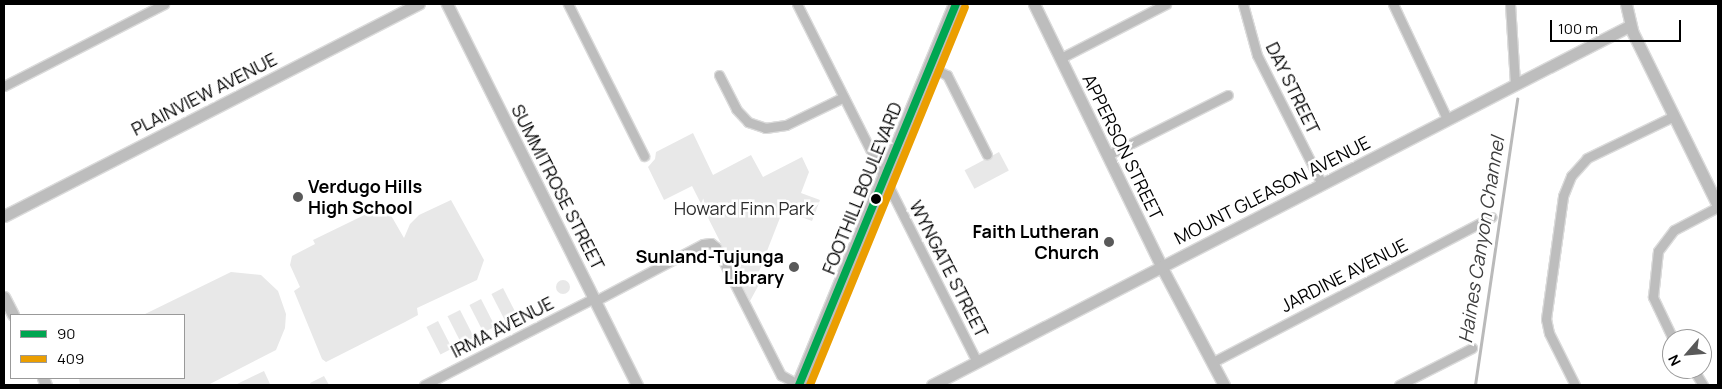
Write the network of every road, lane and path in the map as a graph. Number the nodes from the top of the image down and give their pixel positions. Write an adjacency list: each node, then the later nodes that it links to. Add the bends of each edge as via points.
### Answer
1 (164, 4): 18 (street)
2 (419, 4): 29 (street, PLAINVIEW AVENUE)
3 (446, 4): 33 (street, SUMMITROSE STREET)
4 (568, 4): 25 (street)
5 (798, 4): 20 (street, WYNGATE STREET)
6 (956, 4): 15 (main road, FOOTHILL BOULEVARD)
7 (1035, 4): 14 (street, APPERSON STREET)
8 (1166, 4): 14 (street)
9 (1243, 4): 27 (street, DAY STREET, via 1257,55)
10 (1393, 4): 22 (street)
11 (1510, 4): 17 (street)
12 (1626, 4): 13 (street)
13 (1629, 26): 17 (street, MOUNT GLEASON AVENUE); 21 (street)
14 (1060, 58): 24 (street, APPERSON STREET)
15 (932, 67): 23 (street, via 947,75); 26 (main road, FOOTHILL BOULEVARD)
16 (719, 75): 20 (street, via 736,109 748,122 765,128 786,125)
17 (1515, 84): 22 (street, MOUNT GLEASON AVENUE)
18 (4, 86)
19 (1228, 96): 24 (street)
20 (844, 97): 26 (street, WYNGATE STREET)
21 (1674, 116): 28 (street); 45 (street, via 1587,158 1571,176 1563,196 1546,319 1549,333)
22 (1448, 119): 27 (street, MOUNT GLEASON AVENUE)
23 (987, 155)
24 (1108, 155): 31 (street, APPERSON STREET)
25 (644, 156)
26 (886, 180): 37 (street, WYNGATE STREET); 41 (main road, FOOTHILL BOULEVARD)
27 (1322, 184): 31 (street, MOUNT GLEASON AVENUE)
28 (1718, 207): 35 (street, via 1674,230 1658,252 1653,298)
29 (4, 216)
30 (1491, 217): 38 (street, JARDINE AVENUE)
31 (1162, 266): 37 (street, MOUNT GLEASON AVENUE); 38 (street, APPERSON STREET)
32 (4, 297): 34 (street)
33 (594, 300): 39 (street, IRMA AVENUE); 40 (street, SUMMITROSE STREET); 41 (street, IRMA AVENUE, via 703,244 711,243 781,375)
34 (12, 314)
35 (1668, 329)
36 (1472, 348): 44 (street)
37 (977, 362): 42 (street, MOUNT GLEASON AVENUE)
38 (1213, 362): 43 (street, APPERSON STREET)
39 (424, 385)
40 (637, 385)
41 (799, 385)
42 (932, 385)
43 (1223, 385)
44 (1399, 385)
45 (1575, 385)

